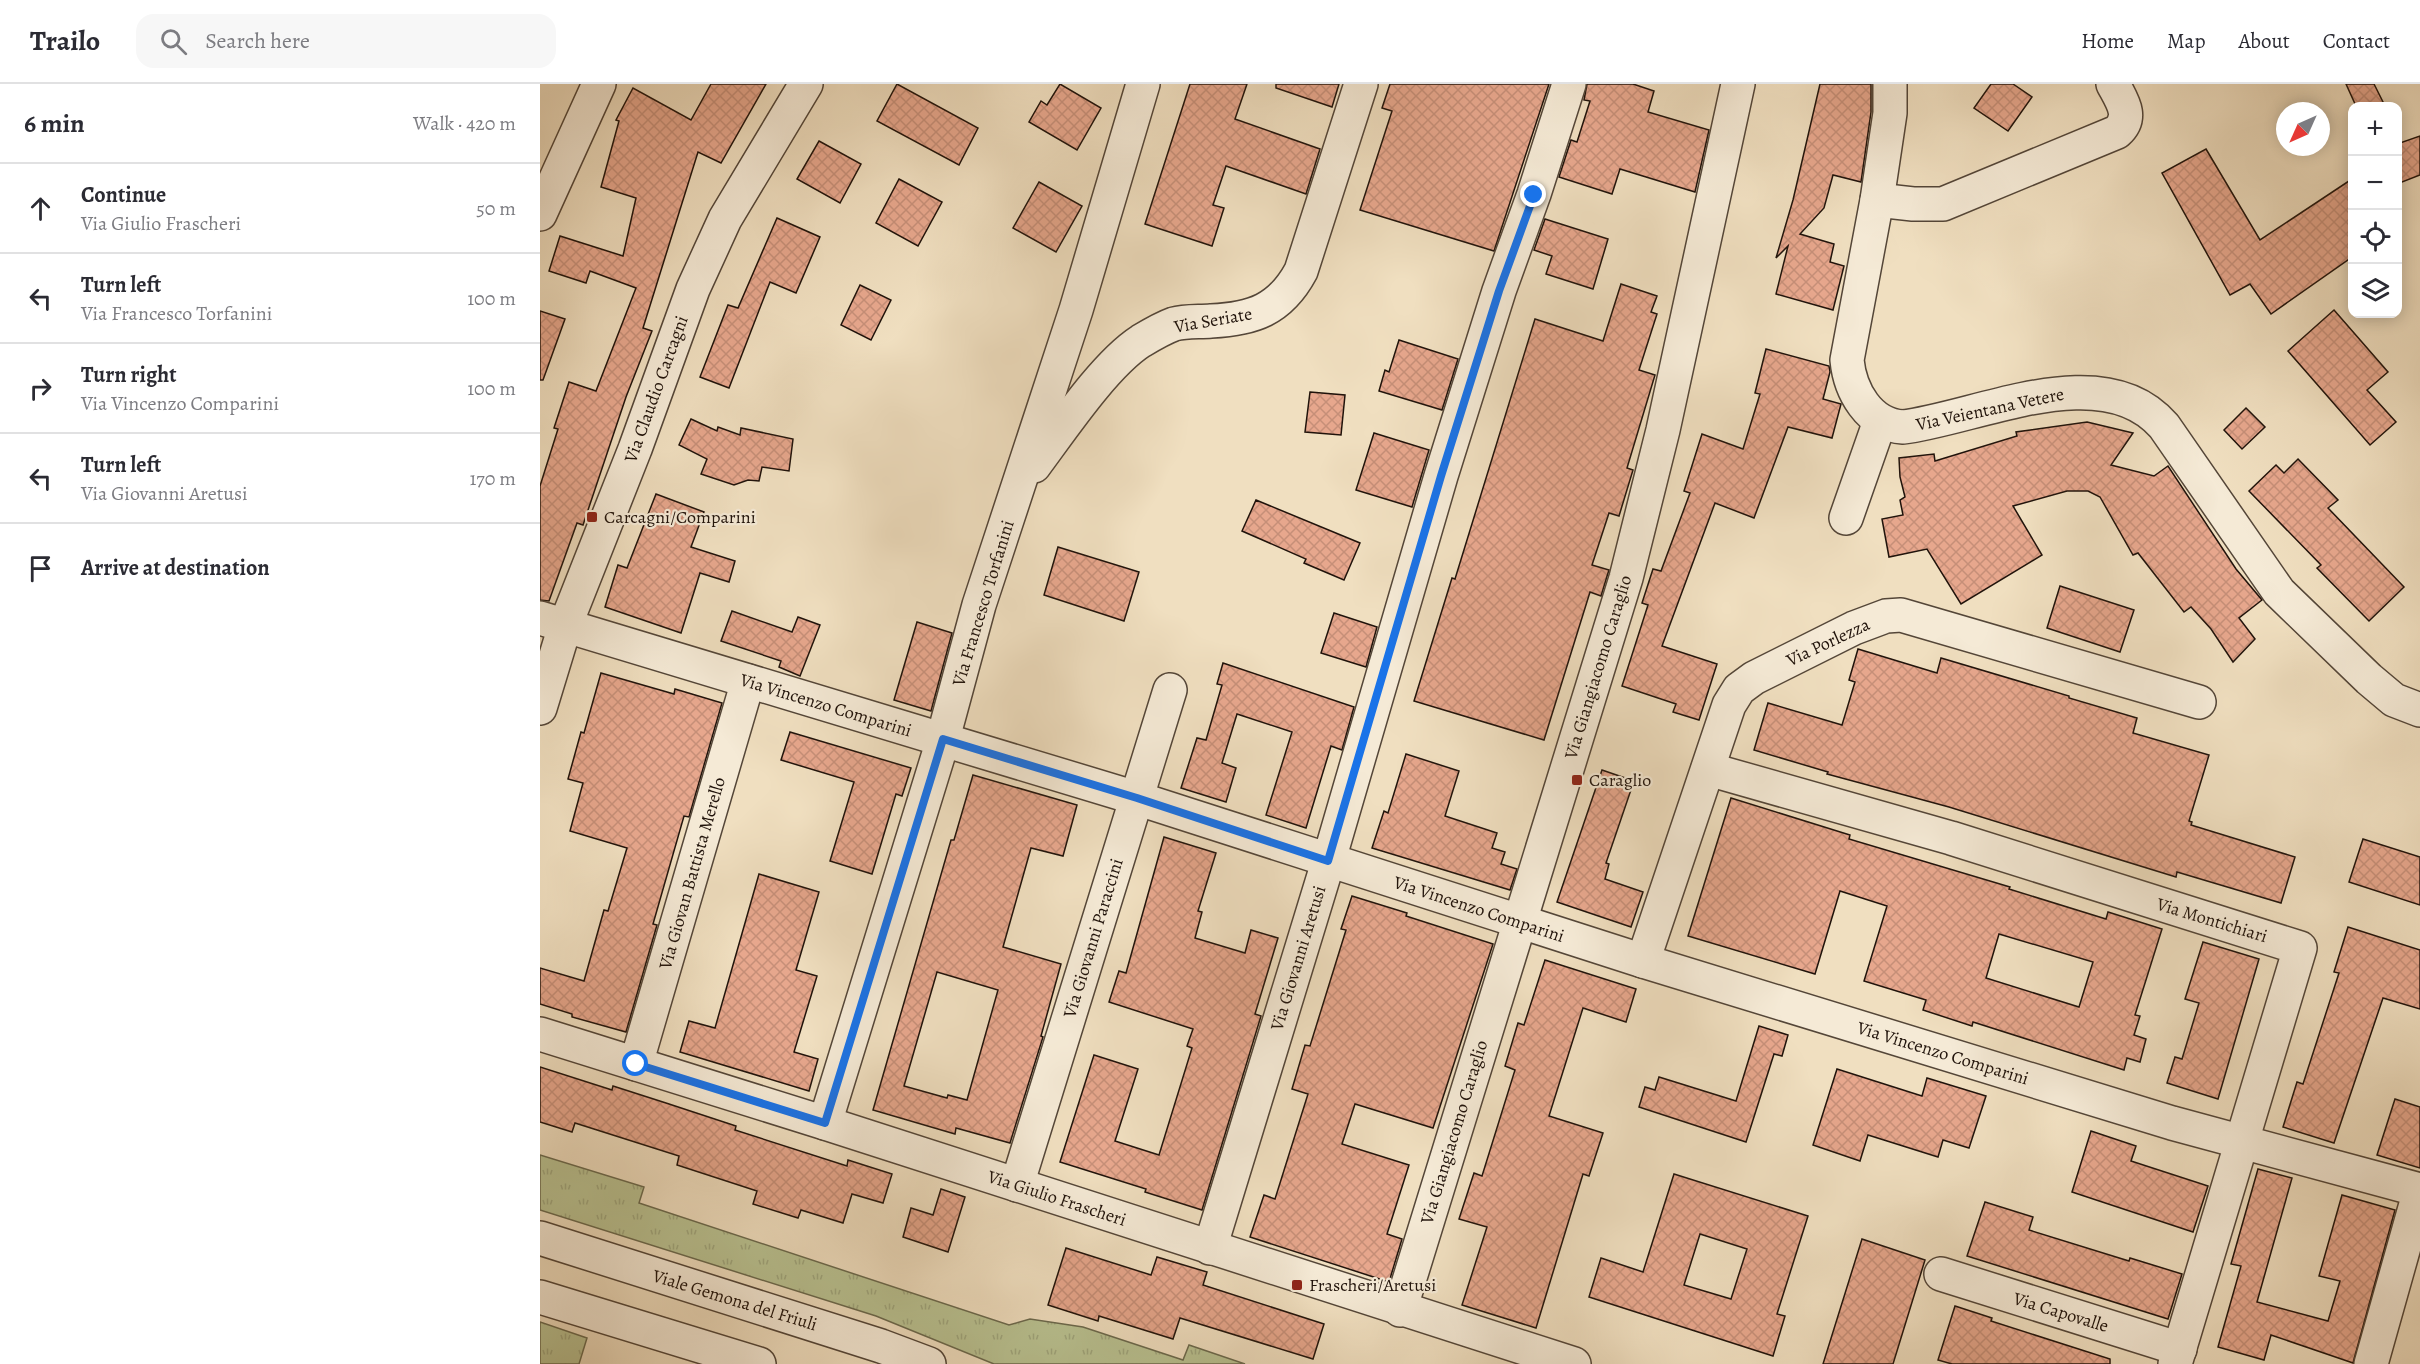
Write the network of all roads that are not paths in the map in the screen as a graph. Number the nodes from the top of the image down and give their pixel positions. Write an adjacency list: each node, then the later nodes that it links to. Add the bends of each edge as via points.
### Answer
1 (599, 84): 10 (street)
2 (806, 84): 14 (street, Via Claudio Carcagni, via 744,186 705,260)
3 (1143, 84): 12 (street, Via Francesco Torfanini)
4 (1360, 84): 12 (street, Via Seriate, via 1301,271 1291,288 1256,314 1173,325 1138,344 1111,368)
5 (1569, 84): 23 (street, Via Giovanni Aretusi, via 1441,476)
6 (1738, 84): 24 (street, Via Giangiacomo Caraglio, via 1663,430 1626,578)
7 (1890, 84): 9 (street, via 1890,113)
8 (2113, 84): 9 (street, via 2126,107 2127,118 2116,132 1942,204)
9 (1877, 200): 11 (street, via 1847,360 1854,388)
10 (540, 214)
11 (1880, 421): 13 (street); 19 (street, Via Veientana Vetere, via 1896,427 1916,426 2075,392 2103,394 2147,410 2164,426 2279,592 2394,700)
12 (1019, 487): 20 (street, Via Francesco Torfanini, via 979,605)
13 (1846, 518)
14 (553, 622): 15 (street, Via Vincenzo Comparini); 18 (street, Via Claudio Carcagni)
15 (748, 681): 20 (street, Via Vincenzo Comparini); 27 (street, Via Giovan Battista Merello)
16 (1170, 690): 22 (street, Via Giovanni Paraccini)
17 (2199, 702): 21 (street, Via Porlezza, via 1901,615 1887,616 1854,628 1739,688 1729,705)
18 (540, 708)
19 (2420, 710)
20 (943, 739): 22 (street, Via Vincenzo Comparini); 28 (street, Via Francesco Torfanini)
21 (1708, 768): 25 (street, Via Porlezza); 29 (street, Via Montichiari, via 1951,838 2300,948)
22 (1137, 798): 23 (street, Via Vincenzo Comparini); 30 (street, Via Giovanni Paraccini)
23 (1328, 861): 24 (street, Via Vincenzo Comparini); 33 (street, Via Giovanni Aretusi)
24 (1519, 921): 25 (street, Via Vincenzo Comparini); 36 (street, Via Giangiacomo Caraglio)
25 (1643, 961): 29 (street, Via Vincenzo Comparini)
26 (540, 1034): 27 (street, Via Giulio Frascheri)
27 (636, 1064): 28 (street, Via Giulio Frascheri)
28 (825, 1123): 30 (street, Via Giulio Frascheri)
29 (2241, 1141): 31 (street, Via Vincenzo Comparini); 37 (street, Via Montichiari)
30 (1017, 1185): 33 (street, Via Giulio Frascheri)
31 (2420, 1190): 41 (street)
32 (540, 1238): 39 (street, Viale Gemona del Friuli)
33 (1210, 1248): 36 (street, Via Giulio Frascheri)
34 (1941, 1274): 37 (street, Via Capovalle)
35 (540, 1297): 38 (street)
36 (1400, 1310): 40 (street, Via Giulio Frascheri)
37 (2177, 1356)
38 (759, 1364)
39 (929, 1364)
40 (1574, 1364)
41 (2371, 1364)

